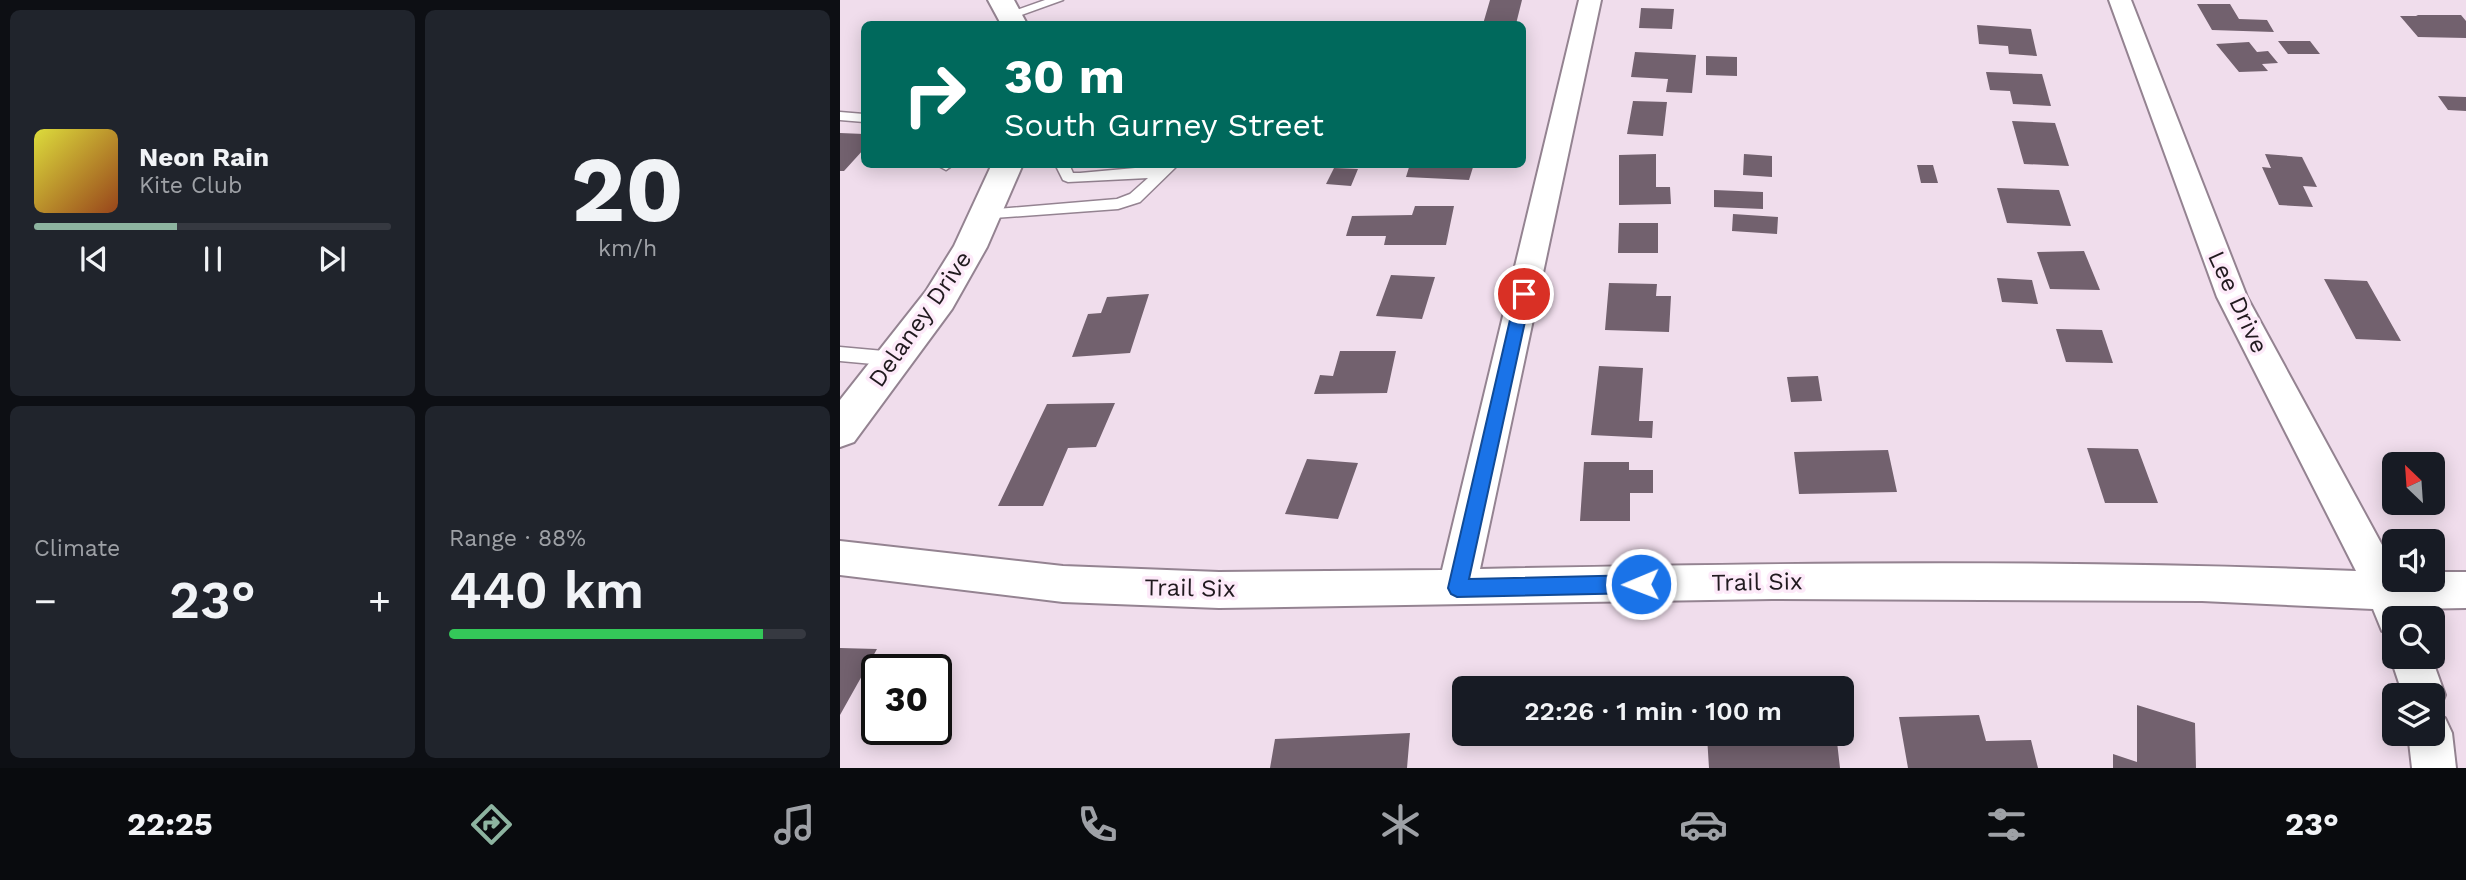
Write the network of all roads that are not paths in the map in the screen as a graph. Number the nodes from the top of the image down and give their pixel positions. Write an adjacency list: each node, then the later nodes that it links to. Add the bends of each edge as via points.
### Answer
1 (1057, 0): 4 (lane)
2 (1590, 0): 15 (street)
3 (2120, 0): 17 (street, Lee Drive, via 2232,297)
4 (1008, 13)
5 (840, 116): 6 (lane)
6 (861, 118)
7 (1006, 168): 10 (street, Delaney Drive)
8 (1064, 168): 9 (lane, via 1068,177 1084,179)
9 (1168, 169): 10 (lane, via 1135,198 1118,204)
10 (985, 215): 12 (street, Delaney Drive, via 939,300)
11 (840, 354): 12 (lane)
12 (895, 359): 13 (street, Delaney Drive)
13 (840, 430)
14 (840, 558): 15 (street, Trail Six, via 1063,584 1219,590)
15 (1457, 588): 17 (street, Trail Six, via 1772,581 2202,583)
16 (2466, 590): 17 (street, Trail Six)
17 (2391, 604)
18 (2431, 746): 19 (street)
19 (2434, 768)

